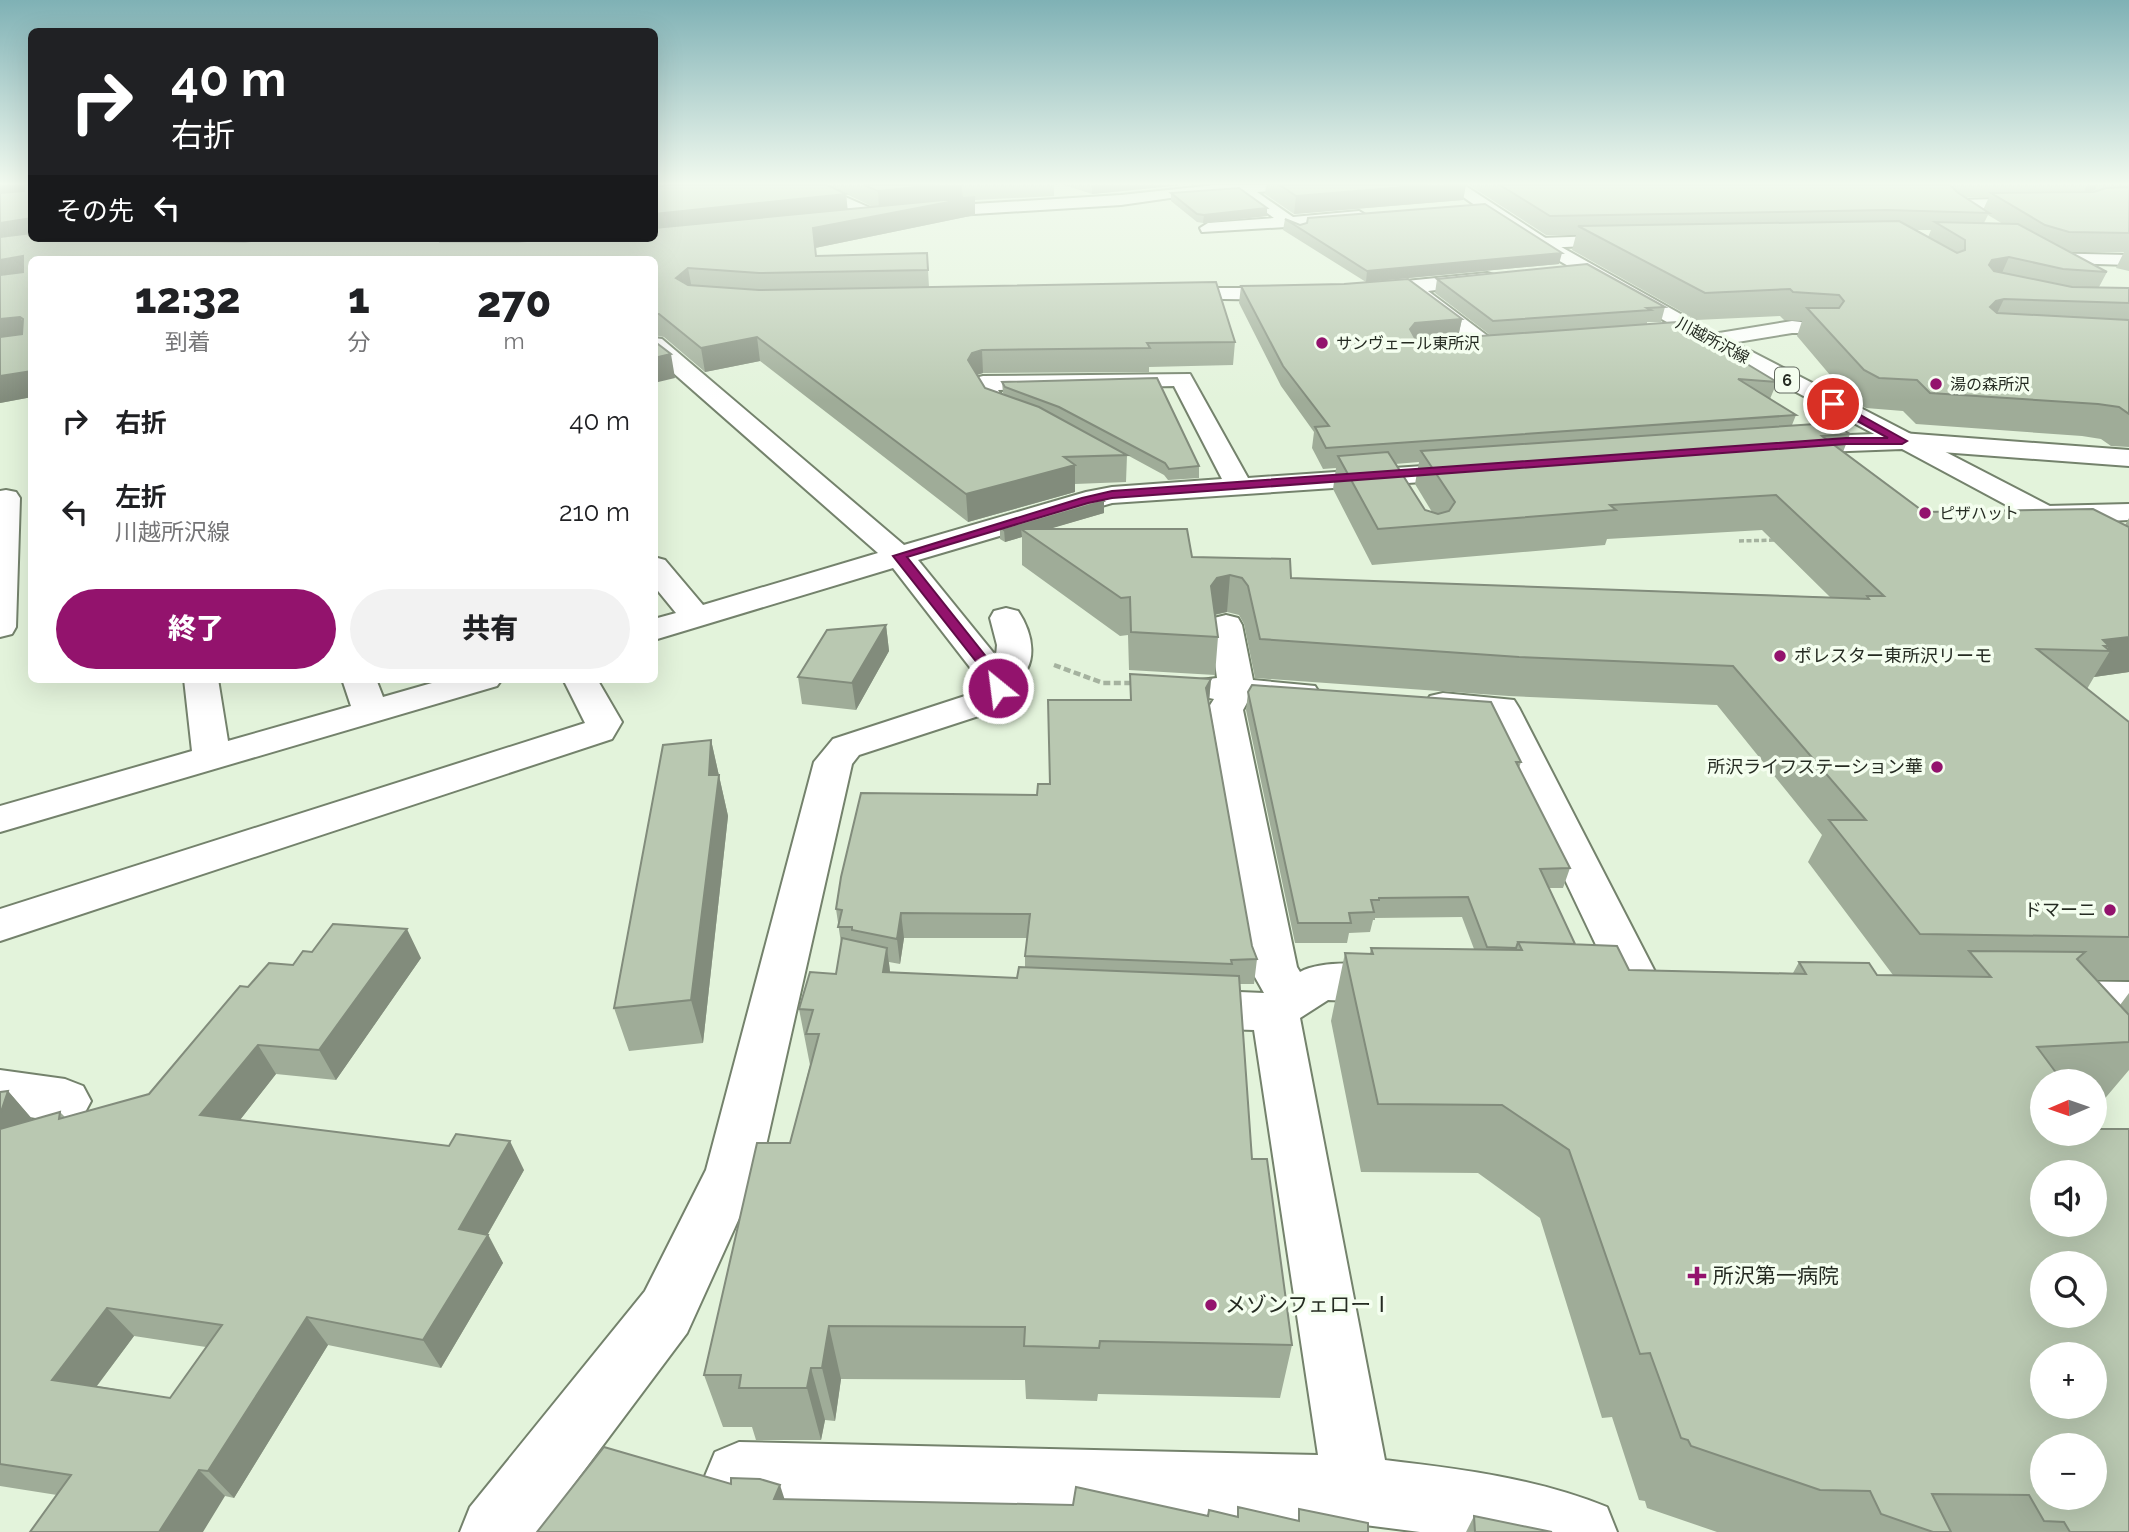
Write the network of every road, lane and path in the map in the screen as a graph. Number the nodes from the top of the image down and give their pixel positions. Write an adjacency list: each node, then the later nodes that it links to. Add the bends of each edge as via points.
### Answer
1 (1563, 256): 5 (street, 川越所沢線 / 6)
2 (2037, 256): 3 (street)
3 (2040, 258): 4 (street); 7 (street)
4 (2129, 260)
5 (1586, 270): 6 (street); 15 (street, 川越所沢線 / 6)
6 (1557, 273)
7 (2073, 277)
8 (1504, 278): 9 (street)
9 (1410, 287): 10 (street); 17 (street)
10 (1342, 293)
11 (1142, 294): 12 (street)
12 (1315, 294)
13 (1821, 329): 15 (street)
14 (1651, 333): 15 (street)
15 (1704, 335): 21 (street, 川越所沢線 / 6)
16 (1513, 343): 17 (street)
17 (1485, 345): 18 (street)
18 (1459, 346)
19 (665, 366): 33 (street)
20 (1049, 425): 26 (street, via 995,405 983,383 1182,379)
21 (1892, 435): 22 (street); 23 (street); 30 (street, 川越所沢線 / 6)
22 (1766, 447)
23 (2129, 450)
24 (1490, 469): 26 (street, via 1399,487)
25 (1132, 471): 27 (street)
26 (1238, 487): 27 (street)
27 (1159, 491): 33 (street, via 1086,500)
28 (12, 496): 39 (street)
29 (2129, 512): 30 (street)
30 (2045, 516): 34 (street, 川越所沢線 / 6)
31 (1780, 540): 32 (path)
32 (1739, 541)
33 (899, 556): 36 (street); 41 (street)
34 (2129, 559)
35 (658, 571): 36 (street)
36 (697, 618): 40 (street)
37 (1006, 618): 41 (street, via 1014,645 1013,668)
38 (1226, 625): 46 (street)
39 (0, 626)
40 (658, 629)
41 (996, 678): 63 (street, via 998,688 981,704 846,747 833,762 733,1172 666,1312)
42 (202, 683): 50 (street)
43 (457, 683): 47 (street)
44 (582, 683): 52 (street, via 604,723 599,730)
45 (1117, 683): 46 (street)
46 (1237, 690): 48 (street); 57 (street, via 1226,709 1228,723)
47 (365, 696): 50 (street)
48 (1334, 696)
49 (1404, 701): 54 (street, via 1501,708 1664,995)
50 (212, 758): 51 (street)
51 (0, 819)
52 (0, 925)
53 (1442, 987): 57 (street, via 1321,982)
54 (1589, 993)
55 (2018, 999): 56 (street)
56 (2129, 1000)
57 (1284, 1005): 58 (street); 62 (street)
58 (1154, 1007)
59 (0, 1090): 60 (street)
60 (65, 1101)
61 (739, 1476): 62 (street)
62 (1357, 1490): 64 (street, via 1490,1507)
63 (495, 1532)
64 (1582, 1532)

